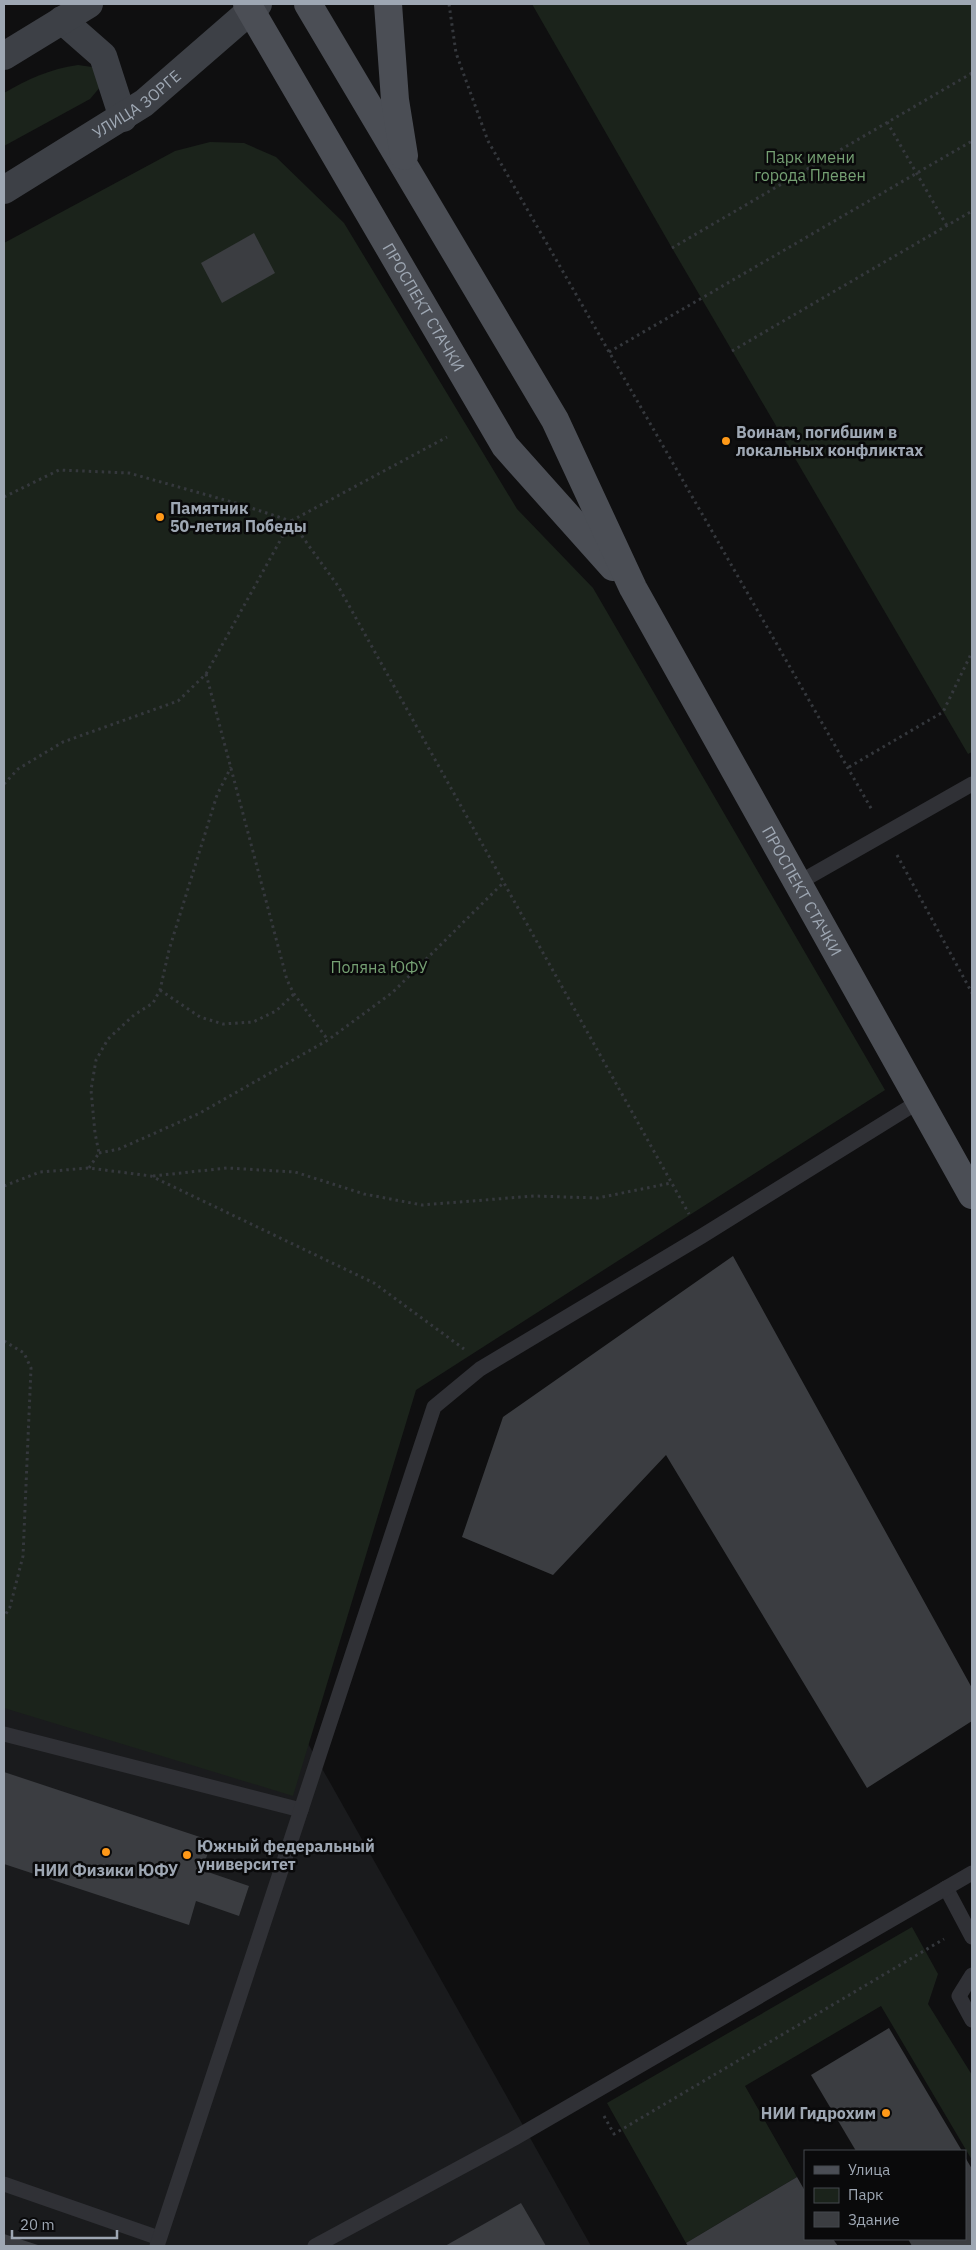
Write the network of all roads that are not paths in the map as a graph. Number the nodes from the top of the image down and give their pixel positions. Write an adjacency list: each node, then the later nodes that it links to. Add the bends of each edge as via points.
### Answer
1 (89, 4): 5 (main road)
2 (308, 4): 8 (main road, ПРОСПЕКТ СТАЧКИ)
3 (388, 4): 8 (main road, via 395,100)
4 (252, 6): 7 (main road, УЛИЦА ЗОРГЕ); 10 (main road, ПРОСПЕКТ СТАЧКИ, via 505,446)
5 (62, 20): 6 (main road); 7 (main road, via 103,56)
6 (4, 56)
7 (123, 118): 9 (main road, УЛИЦА ЗОРГЕ)
8 (407, 172): 10 (main road, ПРОСПЕКТ СТАЧКИ, via 555,420)
9 (4, 190)
10 (632, 588): 12 (main road, ПРОСПЕКТ СТАЧКИ)
11 (972, 784): 12 (lane)
12 (798, 883): 13 (main road, ПРОСПЕКТ СТАЧКИ)
13 (918, 1102): 14 (main road, ПРОСПЕКТ СТАЧКИ); 17 (lane, via 480,1368 434,1407)
14 (965, 1165): 15 (main road, ПРОСПЕКТ СТАЧКИ)
15 (972, 1194)
16 (4, 1734): 17 (lane)
17 (301, 1810): 24 (lane)
18 (972, 1873): 19 (lane)
19 (946, 1888): 20 (lane); 25 (lane, via 513,2139)
20 (969, 1931)
21 (972, 1975): 22 (lane, via 959,1996)
22 (972, 2020)
23 (4, 2184): 24 (lane)
24 (158, 2242)
25 (315, 2246)

